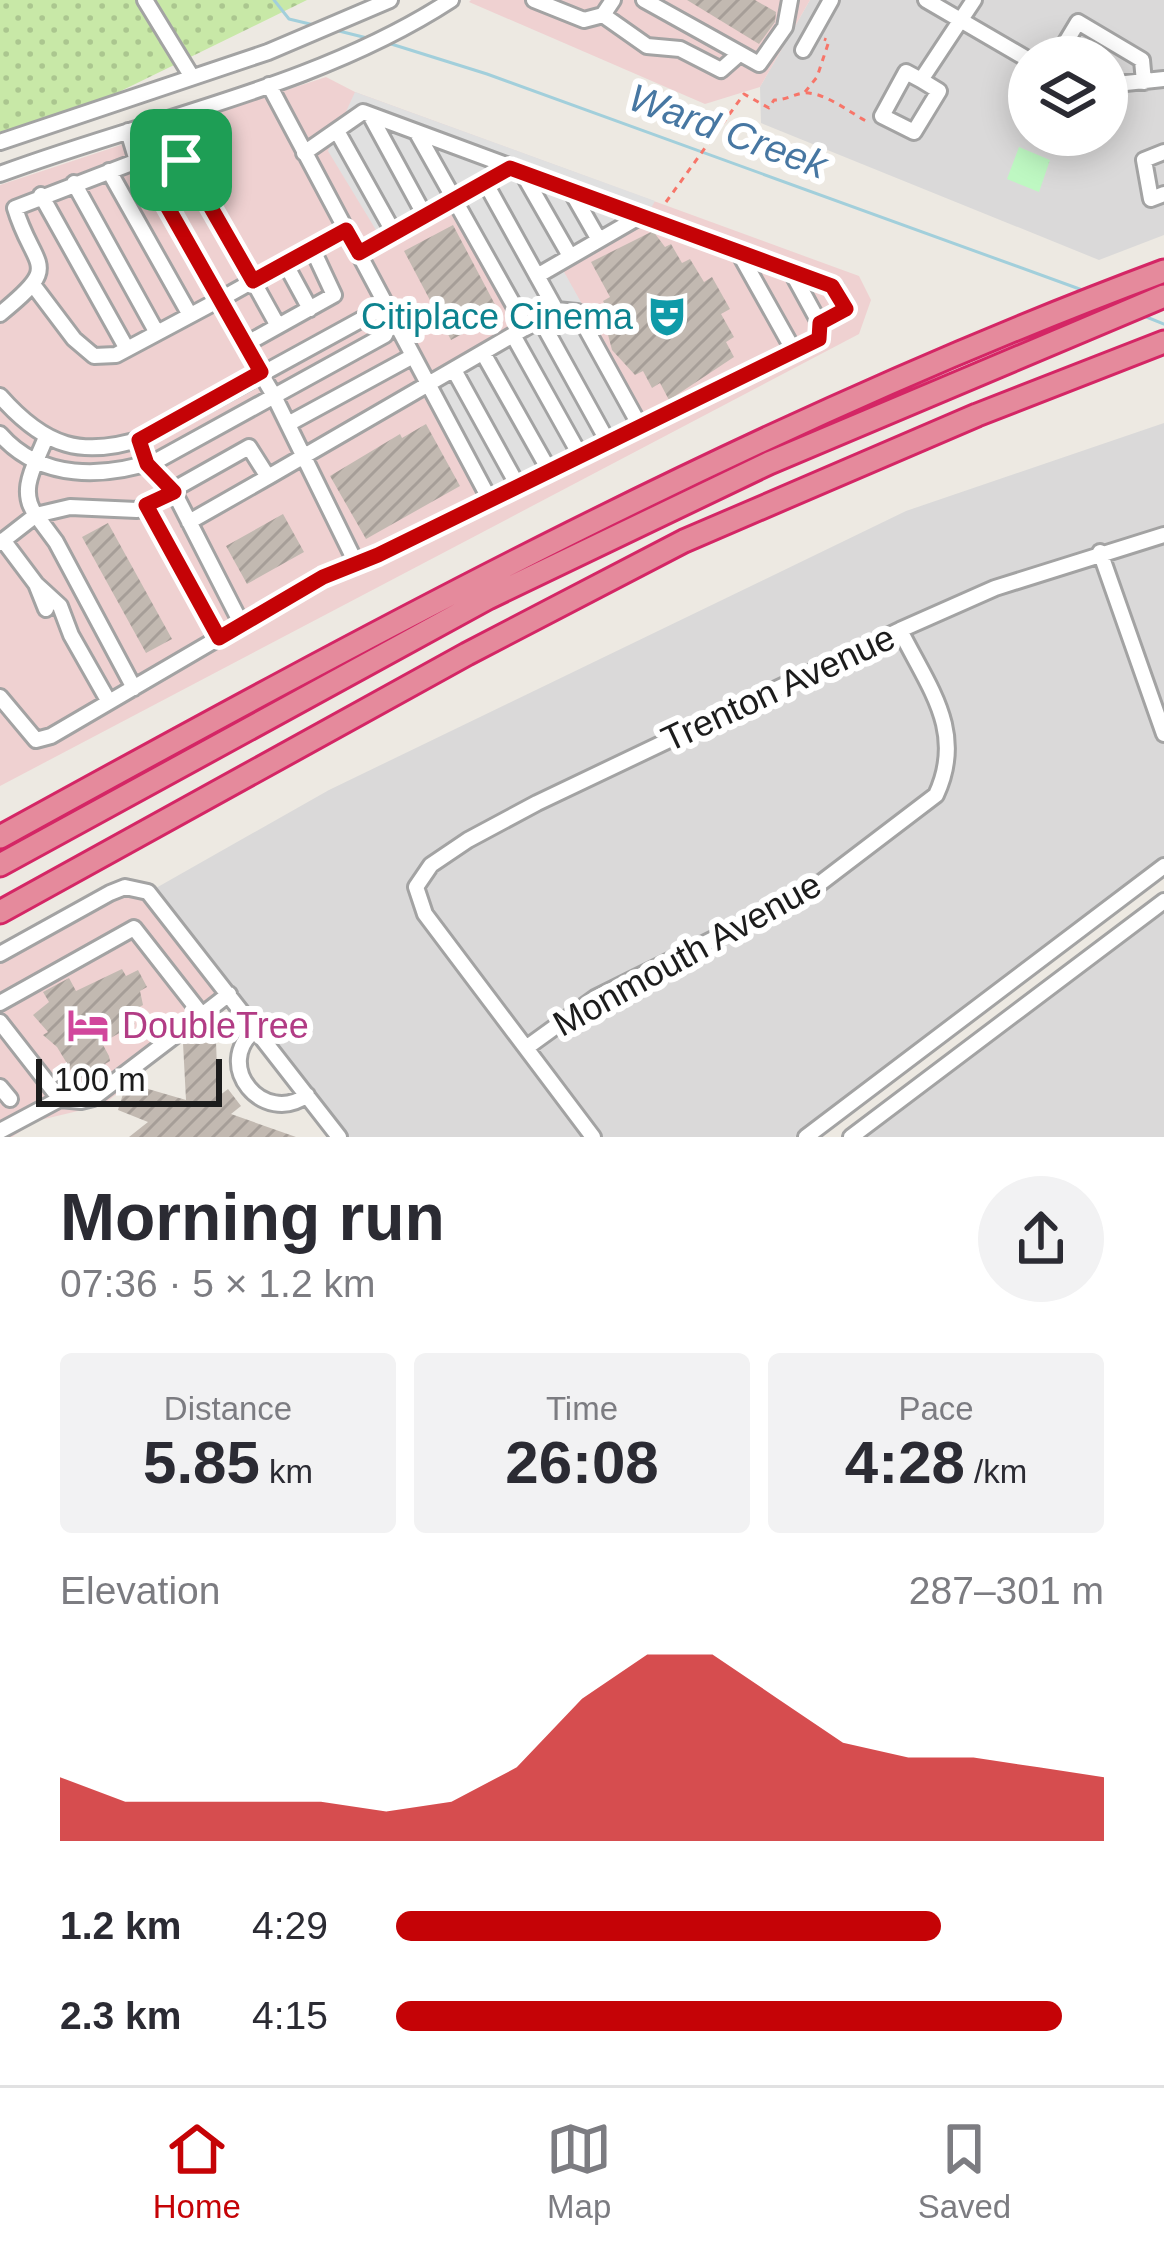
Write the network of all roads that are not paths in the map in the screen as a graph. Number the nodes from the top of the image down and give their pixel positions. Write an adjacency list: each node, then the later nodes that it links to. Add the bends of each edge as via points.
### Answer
1 (145, 0): 19 (street)
2 (390, 0): 19 (street)
3 (534, 0): 11 (street, via 584,20)
4 (613, 0): 11 (street)
5 (644, 0): 18 (street)
6 (790, 0): 18 (street, via 785,27 759,64)
7 (831, 0): 16 (street)
8 (926, 0): 12 (street)
9 (974, 0): 12 (street)
10 (447, 3): 24 (street)
11 (603, 15): 18 (street, via 647,46 680,50 721,70)
12 (962, 20): 15 (street); 20 (street)
13 (1070, 36): 14 (street, via 1078,22)
14 (1101, 36)
15 (1008, 47)
16 (803, 50)
17 (1128, 52): 22 (street, via 1142,61)
18 (738, 55)
19 (192, 77): 29 (street)
20 (921, 80): 20 (street, via 906,72 882,116 914,132 939,91)
21 (1163, 81): 22 (street)
22 (1144, 82): 23 (street)
23 (1128, 83)
24 (269, 85): 27 (street); 31 (street)
25 (369, 114): 26 (street); 28 (street); 43 (street)
26 (337, 130): 31 (street); 46 (street)
27 (128, 131): 32 (street); 35 (street)
28 (417, 133): 34 (street); 42 (street)
29 (0, 142)
30 (1164, 152): 40 (street, via 1144,160 1151,199)
31 (304, 153): 45 (street)
32 (137, 161): 33 (street); 36 (street)
33 (109, 171): 38 (street); 63 (street)
34 (516, 171): 37 (street); 39 (street); 51 (street)
35 (0, 174)
36 (150, 176): 56 (street, via 186,164); 59 (street)
37 (485, 182): 42 (street); 55 (street)
38 (74, 183): 41 (street); 68 (street)
39 (571, 191): 44 (street); 47 (street)
40 (1164, 194)
41 (41, 195): 57 (street, via 15,208 40,262); 71 (street)
42 (454, 200): 43 (street); 67 (street)
43 (425, 216): 46 (street)
44 (639, 217): 47 (street); 49 (street)
45 (346, 230): 48 (street); 50 (street)
46 (394, 233): 50 (street)
47 (599, 239): 51 (street)
48 (312, 248): 52 (street); 60 (street, via 335,293)
49 (738, 251): 53 (street); 72 (street)
50 (359, 253): 64 (street)
51 (570, 256): 55 (street)
52 (285, 263): 56 (street); 60 (street)
53 (791, 271): 65 (street); 65 (street, via 835,287 845,304)
54 (1164, 271): 111 (highway, via 786,429 526,555)
55 (537, 276): 61 (street)
56 (253, 281): 59 (street); 66 (street)
57 (34, 286): 62 (street); 71 (street, via 86,352 104,358)
58 (1164, 296): 112 (highway, via 770,463 488,598)
59 (219, 300): 63 (street); 70 (street)
60 (310, 309): 66 (street)
61 (556, 310): 67 (street); 81 (street, via 578,312)
62 (0, 314)
63 (190, 315): 68 (street)
64 (393, 317): 74 (street); 76 (street, via 375,311); 78 (street, via 385,334)
65 (820, 323): 72 (street, via 819,339)
66 (278, 326): 70 (street)
67 (526, 327): 73 (street); 85 (street); 86 (street)
68 (157, 333): 71 (street)
69 (1164, 341): 115 (highway, via 684,541)
70 (244, 345): 76 (street)
71 (128, 349)
72 (794, 352): 81 (street)
73 (483, 353): 75 (street); 90 (street)
74 (413, 356): 77 (street); 80 (street)
75 (454, 370): 77 (street); 92 (street)
76 (261, 372): 78 (street); 84 (street)
77 (429, 386): 87 (street); 94 (street)
78 (273, 394): 80 (street); 89 (street)
79 (0, 396): 83 (street)
80 (288, 424): 87 (street)
81 (640, 426): 85 (street)
82 (0, 434): 88 (street)
83 (46, 436): 84 (street, via 98,450); 88 (street)
84 (139, 440): 89 (street)
85 (608, 442): 86 (street)
86 (580, 455): 90 (street)
87 (304, 457): 91 (street); 101 (street)
88 (37, 460): 89 (street, via 98,475); 96 (street, via 26,486)
89 (147, 464): 93 (street)
90 (549, 470): 92 (street)
91 (268, 477): 93 (street, via 250,447); 97 (street)
92 (518, 486): 94 (street)
93 (174, 492): 95 (street); 97 (street)
94 (490, 500): 101 (street)
95 (146, 505): 96 (street); 106 (street)
96 (35, 515): 99 (street); 107 (street)
97 (189, 522): 103 (street)
98 (1164, 536): 100 (street, Trenton Avenue)
99 (1, 542): 102 (street)
100 (1100, 552): 104 (street, Trenton Avenue); 110 (street)
101 (356, 562): 103 (street)
102 (36, 584): 105 (street, via 38,598); 105 (street, via 60,606)
103 (242, 625): 106 (street)
104 (900, 630): 124 (street, Monmouth Avenue, via 946,724 947,773 936,795 810,890 595,998); 124 (street, Trenton Avenue, via 537,802 431,865 416,887 425,914)
105 (70, 635): 109 (street)
106 (219, 638): 107 (street)
107 (134, 688): 109 (street)
108 (0, 697): 109 (street, via 36,740)
109 (109, 702)
110 (1164, 734)
111 (0, 836)
112 (0, 865)
113 (1164, 866): 117 (street)
114 (1164, 901): 118 (street)
115 (0, 911)
116 (0, 954): 119 (street, via 110,893 137,887 157,901)
117 (1040, 959): 118 (street); 127 (street)
118 (1058, 982): 128 (street)
119 (229, 994): 121 (street); 123 (street)
120 (0, 1003): 121 (street, via 134,928)
121 (202, 1015): 126 (street, via 92,1098)
122 (0, 1022): 126 (street)
123 (256, 1029): 125 (street); 125 (street, via 238,1051 249,1088 283,1106)
124 (526, 1048): 131 (street)
125 (307, 1095): 130 (street)
126 (59, 1099): 129 (street)
127 (854, 1100): 128 (street); 132 (street)
128 (871, 1122): 133 (street)
129 (0, 1132)
130 (339, 1137)
131 (592, 1137)
132 (806, 1137)
133 (851, 1137)

